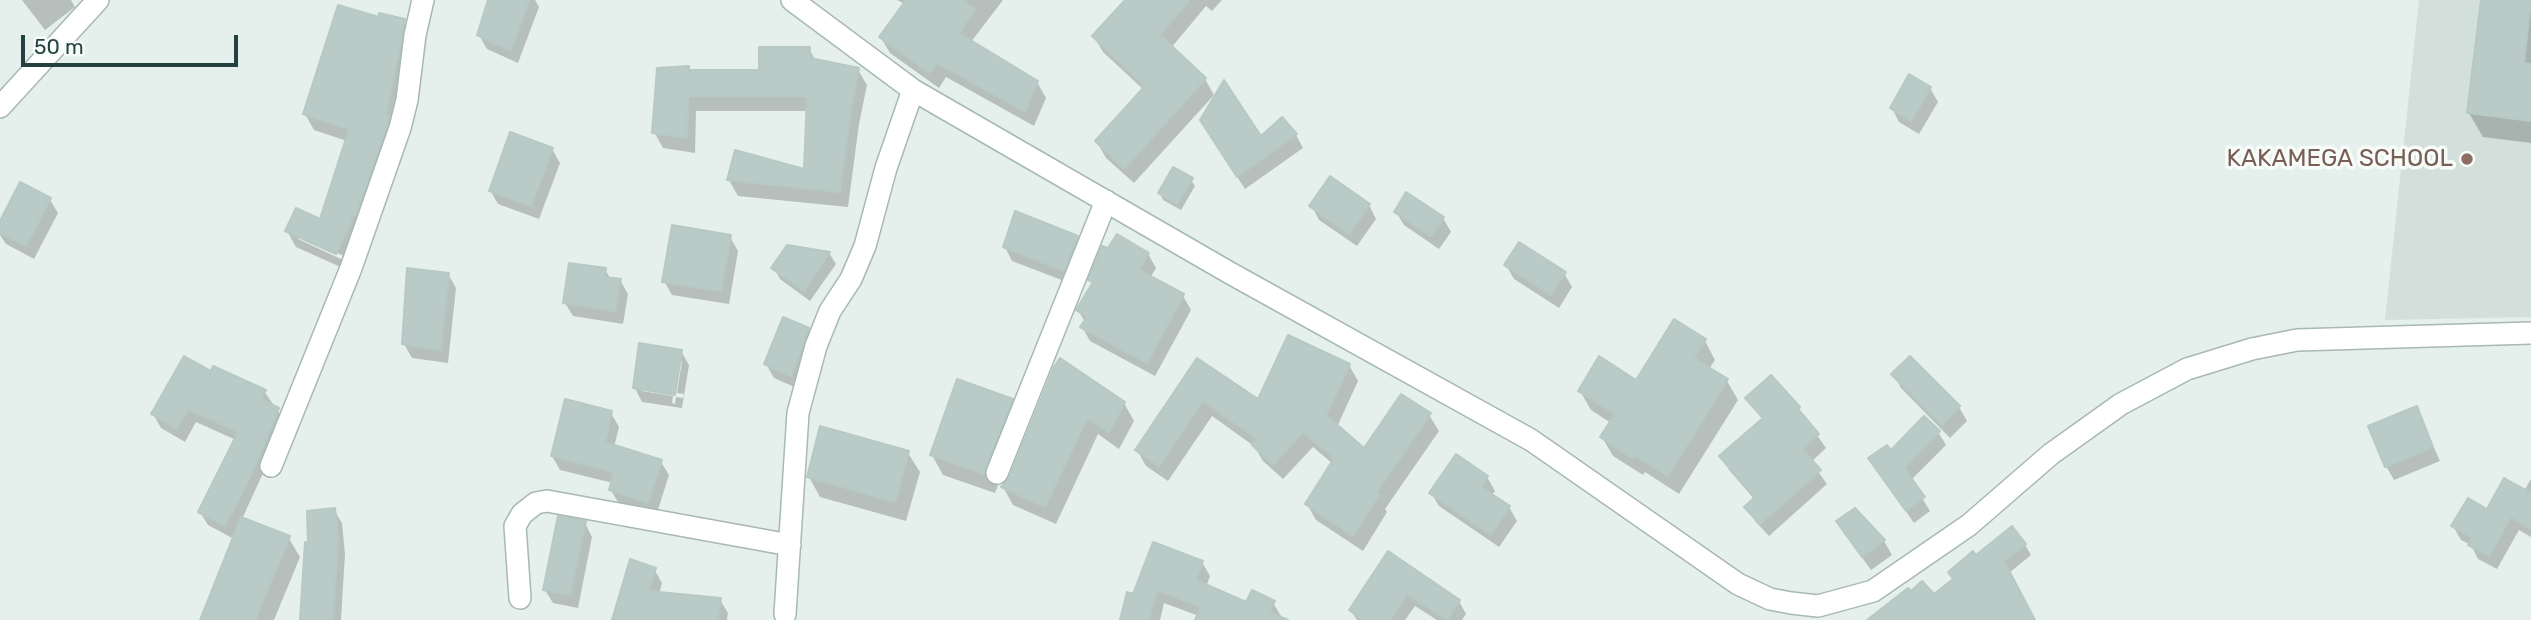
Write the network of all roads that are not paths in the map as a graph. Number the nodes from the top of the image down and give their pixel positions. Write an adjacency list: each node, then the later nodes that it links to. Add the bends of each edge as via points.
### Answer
1 (98, 0): 5 (street)
2 (423, 0): 8 (street, via 400,128 351,268)
3 (792, 0): 4 (street)
4 (913, 90): 6 (street); 10 (street, via 864,246 816,346 798,413)
5 (0, 107)
6 (1106, 201): 7 (street, via 1531,440 1738,584 1770,599 1818,606 1873,591 1969,525 2051,454 2111,411 2187,369 2297,340); 9 (street)
7 (2531, 333)
8 (271, 466)
9 (997, 473)
10 (790, 545): 11 (street, via 547,501 536,503 515,526); 12 (street)
11 (520, 598)
12 (785, 614)

